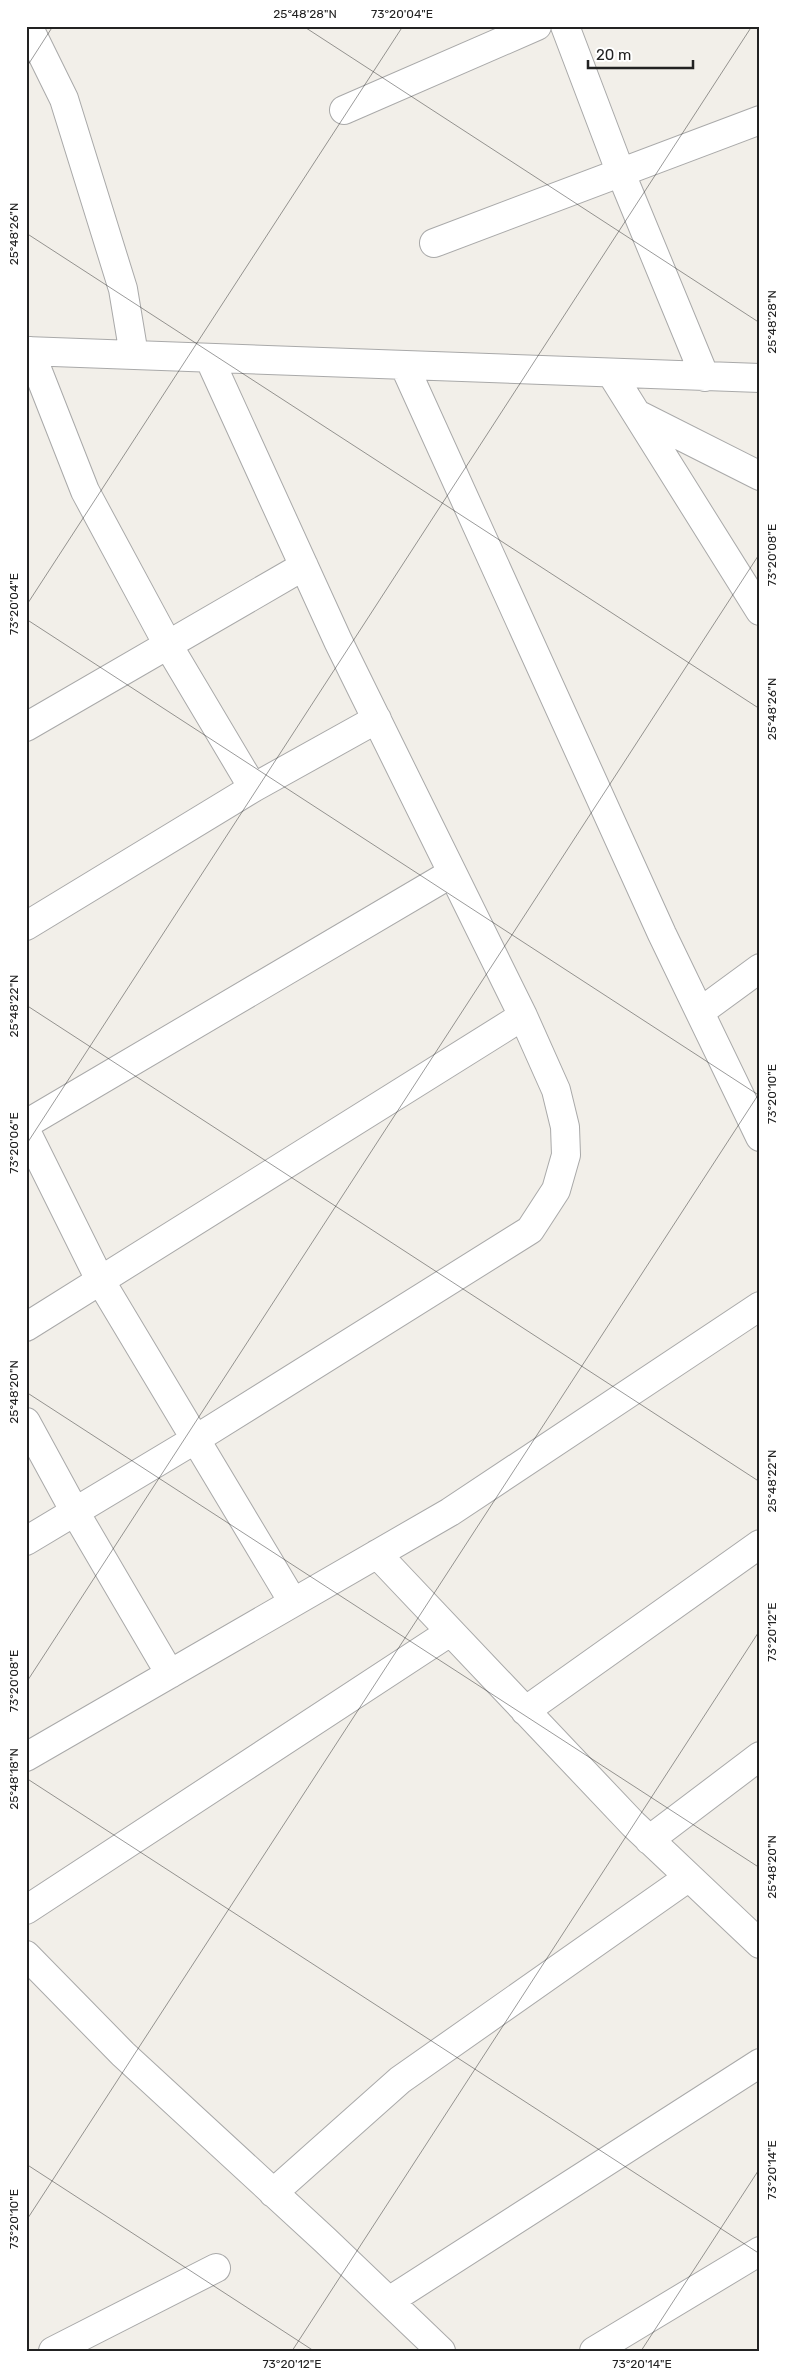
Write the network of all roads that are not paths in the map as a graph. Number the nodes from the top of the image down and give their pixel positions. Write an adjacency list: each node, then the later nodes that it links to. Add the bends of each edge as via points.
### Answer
1 (28, 26): 9 (street, via 64,99 123,289)
2 (537, 26): 4 (street)
3 (565, 26): 6 (street)
4 (344, 110)
5 (760, 120): 6 (street)
6 (620, 171): 7 (street); 13 (street)
7 (434, 243)
8 (28, 351): 9 (street); 19 (street, via 85,492)
9 (134, 355): 10 (street)
10 (209, 358): 11 (street); 17 (street)
11 (404, 365): 12 (street); 26 (street)
12 (611, 373): 13 (street); 15 (street)
13 (705, 377): 14 (street)
14 (760, 378)
15 (637, 414): 16 (street); 18 (street)
16 (760, 476)
17 (304, 566): 19 (street); 20 (street)
18 (760, 611)
19 (168, 645): 21 (street); 22 (street)
20 (377, 719): 22 (street); 23 (street)
21 (26, 727)
22 (253, 788): 24 (street)
23 (452, 872): 27 (street); 28 (street)
24 (26, 926)
25 (760, 968): 26 (street)
26 (700, 1012): 30 (street)
27 (523, 1016): 31 (street); 35 (street, via 556,1090 565,1127 566,1155 556,1190 530,1230)
28 (26, 1124)
29 (26, 1131): 31 (street)
30 (760, 1137)
31 (100, 1280): 33 (street); 35 (street)
32 (760, 1306): 39 (street, via 450,1512)
33 (26, 1327)
34 (26, 1422): 36 (street)
35 (196, 1439): 36 (street); 40 (street)
36 (76, 1512): 37 (street); 42 (street)
37 (26, 1541)
38 (760, 1544): 43 (street)
39 (377, 1554): 40 (street); 41 (street)
40 (293, 1602): 42 (street)
41 (450, 1632): 43 (street); 48 (street)
42 (170, 1674): 45 (street)
43 (525, 1711): 46 (street)
44 (760, 1756): 46 (street)
45 (26, 1757)
46 (650, 1840): 47 (street)
47 (689, 1877): 49 (street); 52 (street, via 400,2080)
48 (26, 1910)
49 (760, 1944)
50 (26, 1955): 52 (street, via 123,2054)
51 (760, 2063): 55 (street)
52 (273, 2192): 55 (street)
53 (760, 2251): 58 (street)
54 (216, 2268): 56 (street)
55 (389, 2301): 57 (street)
56 (53, 2351)
57 (441, 2351)
58 (594, 2351)

